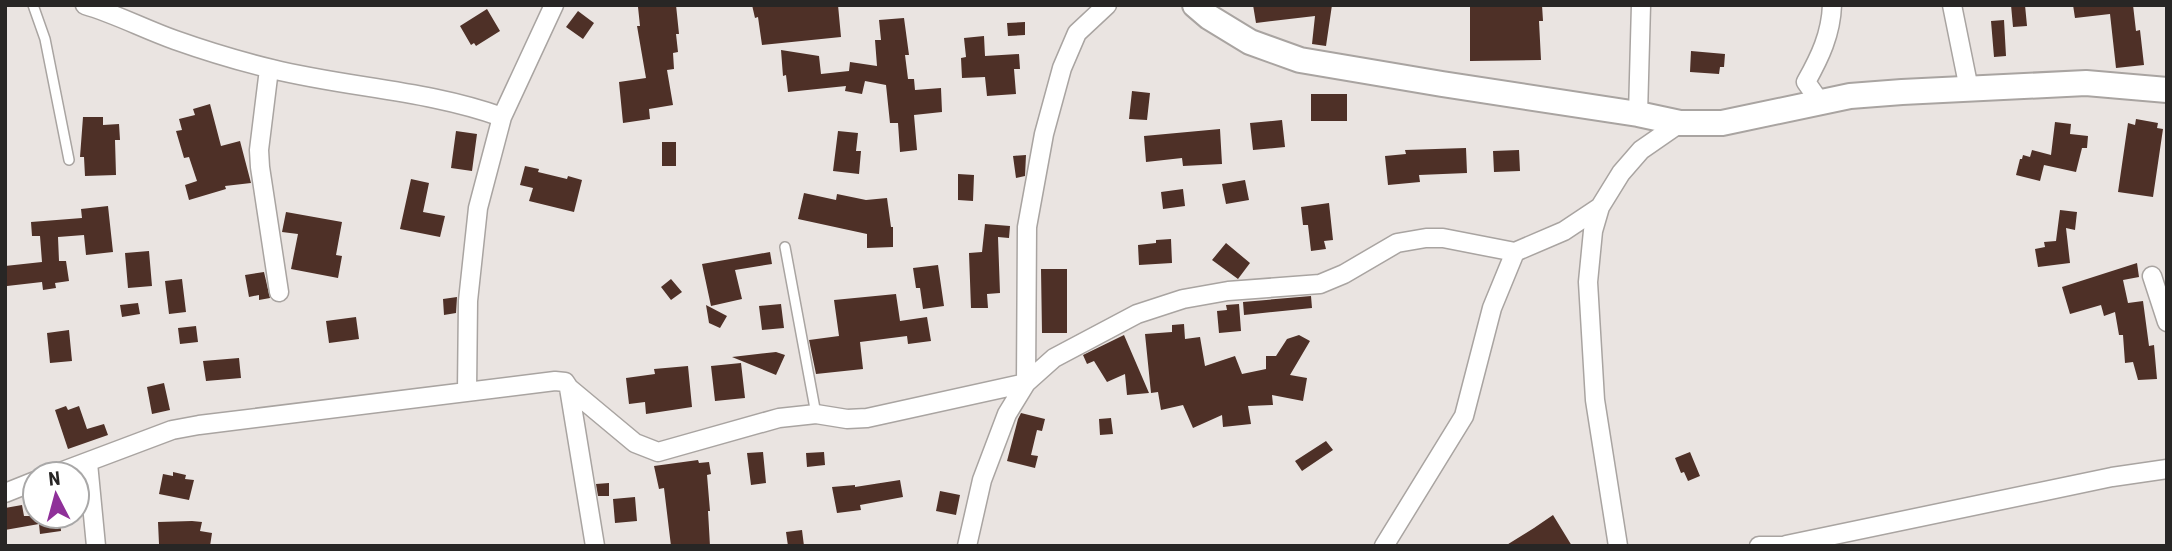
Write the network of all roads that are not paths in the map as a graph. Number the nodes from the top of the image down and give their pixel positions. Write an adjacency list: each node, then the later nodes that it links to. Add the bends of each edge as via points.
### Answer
1 (33, 5): 16 (lane, via 45,39)
2 (85, 5): 9 (street, via 174,40)
3 (554, 5): 14 (street)
4 (1107, 5): 23 (street, via 1077,33 1044,134 1027,227)
5 (1195, 5): 13 (street, via 1250,42 1300,60)
6 (1641, 5): 13 (street)
7 (1832, 5): 12 (street, via 1830,32 1806,82)
8 (1952, 5): 10 (street)
9 (269, 69): 14 (street, via 403,91); 21 (street, via 259,150)
10 (1969, 89): 11 (street, via 2086,83); 12 (street, via 1850,96)
11 (2167, 89)
12 (1820, 103): 15 (street, via 1722,123)
13 (1639, 114): 15 (street)
14 (502, 117): 25 (street, via 478,208 468,300)
15 (1680, 123): 17 (street, via 1641,150)
16 (69, 160)
17 (1600, 207): 19 (street, via 1564,231); 35 (street, via 1589,295 1595,400)
18 (785, 247): 26 (lane)
19 (1515, 252): 23 (street, via 1426,238 1397,243 1320,284 1183,299 1137,314 1054,358); 34 (street, via 1492,308 1464,416)
20 (2152, 276): 22 (street)
21 (279, 292)
22 (2167, 323)
23 (1026, 383): 26 (street, via 867,418); 33 (street, via 1007,414 982,480)
24 (569, 388): 25 (street, via 565,382 555,381); 26 (street, via 635,443 658,452 779,418); 32 (street)
25 (467, 391): 27 (street, via 172,430)
26 (816, 414)
27 (91, 462)
28 (2167, 469): 30 (street)
29 (91, 494): 31 (street)
30 (1788, 545): 36 (street)
31 (96, 546)
32 (595, 546)
33 (967, 546)
34 (1384, 546)
35 (1618, 546)
36 (1759, 546)

